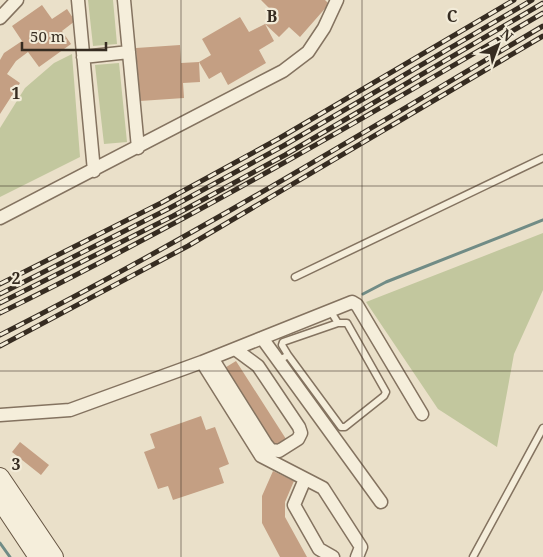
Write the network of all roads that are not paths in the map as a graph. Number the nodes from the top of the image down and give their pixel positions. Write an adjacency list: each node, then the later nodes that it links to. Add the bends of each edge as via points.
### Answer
1 (17, 0): 5 (street)
2 (78, 0): 7 (street)
3 (124, 0): 6 (street)
4 (337, 0): 8 (street, via 308,52 283,71)
5 (0, 18)
6 (129, 52): 7 (street); 8 (street)
7 (83, 57): 10 (street)
8 (138, 148): 10 (street)
9 (543, 158): 12 (lane)
10 (94, 171): 11 (street)
11 (0, 218)
12 (295, 277)
13 (331, 312): 14 (lane); 15 (street); 19 (street, via 352,302 358,305)
14 (338, 323): 17 (lane, via 283,342); 21 (lane, via 347,324 386,392 345,427)
15 (262, 338): 16 (street); 17 (street)
16 (238, 352): 18 (street); 18 (street, via 258,366 299,427 301,433 298,438 279,451 271,450 266,444)
17 (283, 358): 21 (street)
18 (211, 362): 20 (street, via 70,410); 24 (street, via 261,456)
19 (422, 414)
20 (0, 415)
21 (327, 418): 26 (street)
22 (543, 428): 31 (lane)
23 (0, 477): 28 (street)
24 (305, 479): 29 (street, via 294,505 319,549); 30 (street, via 324,488 361,548)
25 (0, 500): 27 (street)
26 (380, 502)
27 (38, 557)
28 (54, 557)
29 (333, 557)
30 (357, 557)
31 (473, 557)

